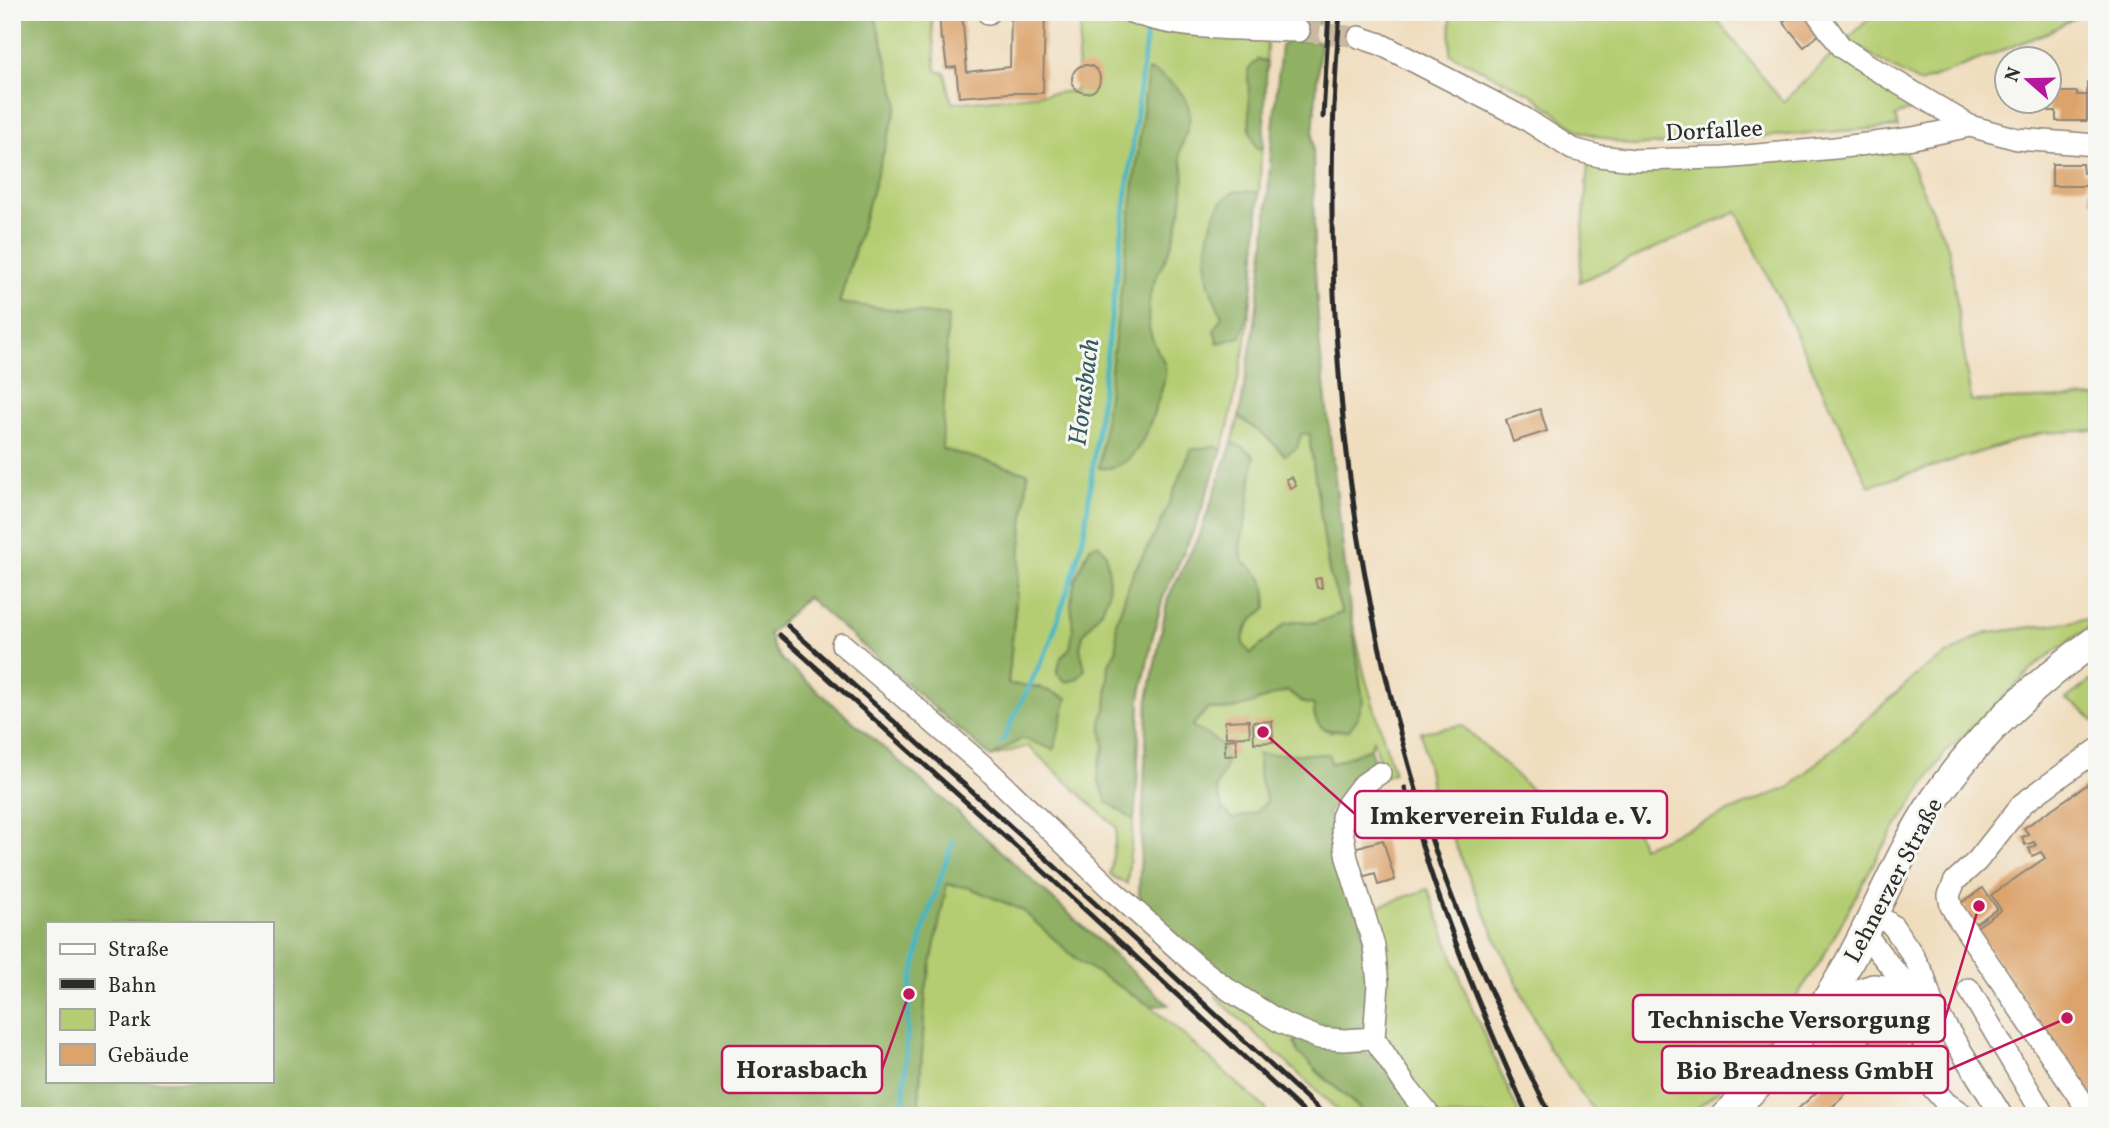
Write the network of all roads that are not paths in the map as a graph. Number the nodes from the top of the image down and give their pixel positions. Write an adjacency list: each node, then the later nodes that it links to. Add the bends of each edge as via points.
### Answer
1 (1131, 12): 3 (street, via 1182,25)
2 (1815, 12): 5 (street, via 1841,47)
3 (1299, 31)
4 (1359, 37): 5 (street, Dorfallee, via 1524,118 1572,149 1599,156 1723,158 1913,138)
5 (1970, 126): 6 (street, Dorfallee, via 2017,138)
6 (2097, 145)
7 (2097, 639): 11 (main road, Lehnerzer Straße, via 2019,701 1959,766 1913,833)
8 (842, 644): 16 (street, via 986,768 1112,890 1229,990 1282,1023 1319,1038)
9 (2097, 750): 23 (street, via 2022,804 1955,881 1950,895 1956,915)
10 (1380, 773): 16 (street, via 1361,786 1342,817 1347,858 1374,946 1378,984)
11 (1869, 922): 12 (street, via 1876,949); 14 (street, via 1893,926 1924,976); 15 (main road, Lehnerzer Straße)
12 (1908, 988): 14 (street); 15 (street, via 1873,985)
13 (1969, 989): 22 (street)
14 (1933, 1006): 21 (street)
15 (1819, 1013): 19 (main road, Lehnerzer Straße, via 1778,1064)
16 (1374, 1038): 18 (street)
17 (1919, 1072): 20 (street, via 1946,1103)
18 (1430, 1116)
19 (1725, 1116)
20 (1965, 1116)
21 (2002, 1116)
22 (2044, 1116)
23 (2092, 1116)

